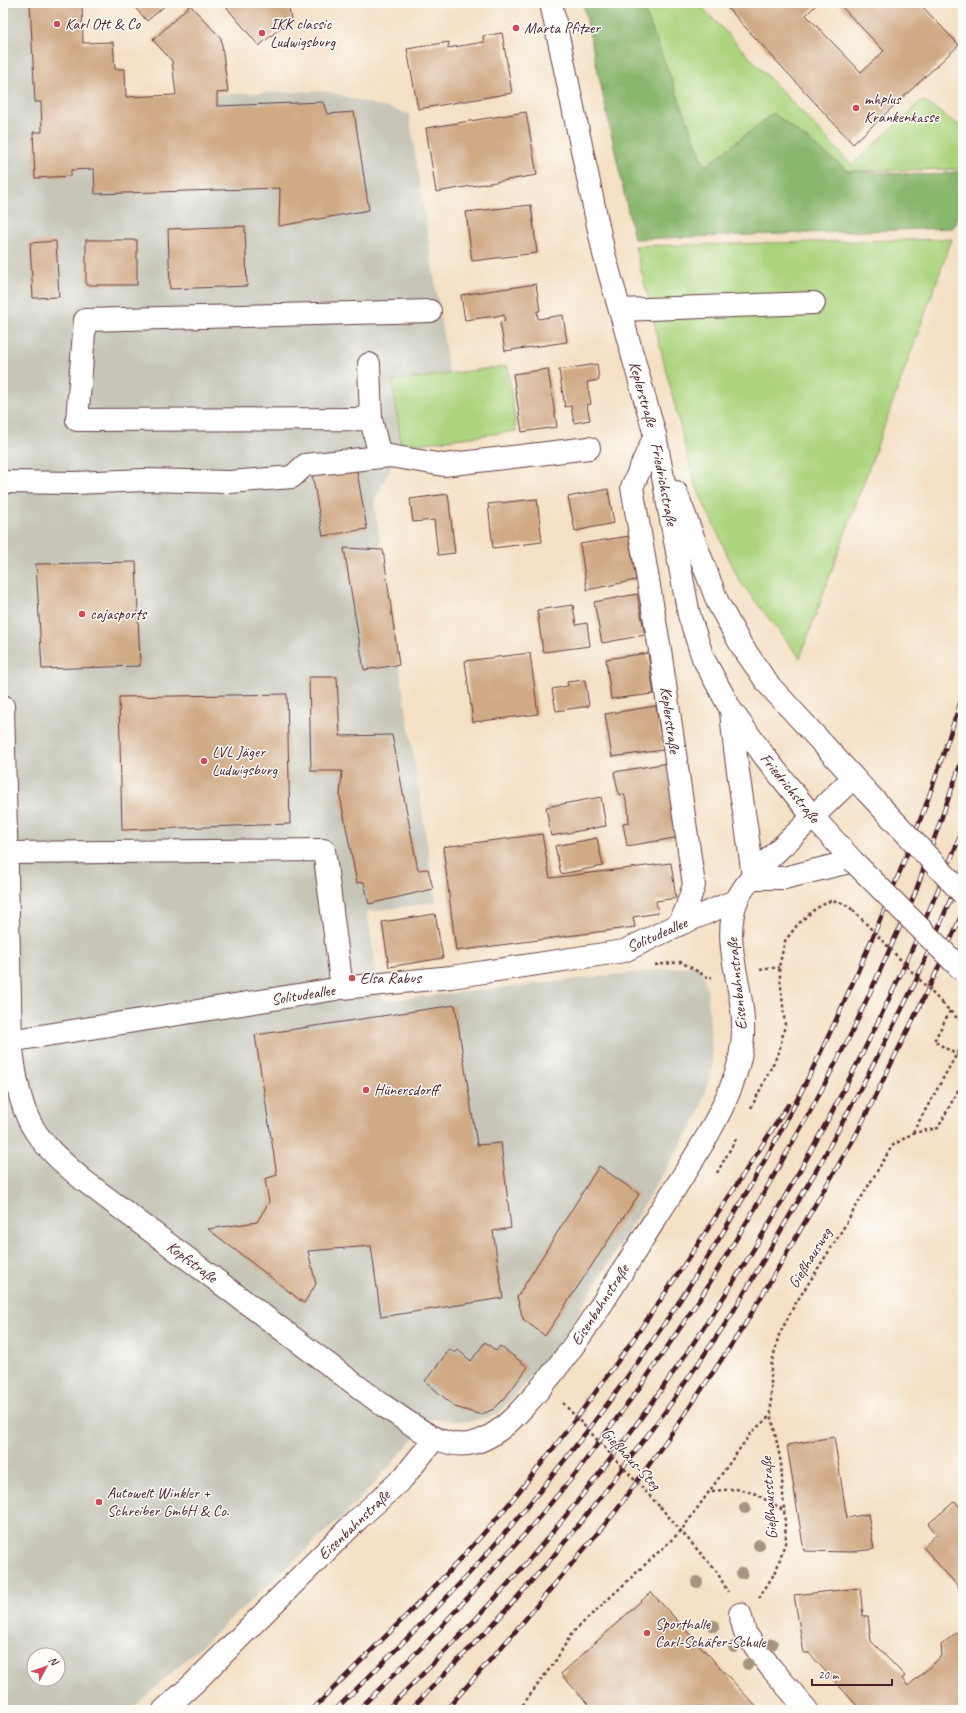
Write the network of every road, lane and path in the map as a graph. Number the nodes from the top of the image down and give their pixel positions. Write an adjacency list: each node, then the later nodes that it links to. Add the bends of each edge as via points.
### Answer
1 (551, 3): 3 (street, Keplerstraße, via 604,254)
2 (814, 303): 3 (street)
3 (620, 310): 7 (street, Keplerstraße)
4 (430, 311): 6 (street, via 84,320 77,420)
5 (369, 364): 6 (street)
6 (371, 419): 9 (street)
7 (655, 435): 12 (street, Friedrichstraße, via 689,615 703,658); 13 (street, Friedrichstraße, via 718,603 741,644 768,684); 20 (street, Keplerstraße, via 632,486 660,650 694,885)
8 (589, 448): 9 (street, via 444,465 390,456)
9 (380, 457): 10 (street, via 305,465 292,477 238,481)
10 (3, 482)
11 (3, 706): 15 (street, Kopfstraße)
12 (731, 710): 14 (street, Friedrichstraße); 17 (street)
13 (859, 785): 14 (street, Eisenbahnstraße); 18 (street, Friedrichstraße, bridge)
14 (813, 817): 16 (street, Friedrichstraße); 17 (street, Eisenbahnstraße)
15 (7, 854): 24 (street, via 324,850); 27 (street, Kopfstraße)
16 (853, 861): 17 (street, via 784,878); 22 (street, Friedrichstraße, bridge)
17 (753, 878): 19 (street, Eisenbahnstraße)
18 (963, 894)
19 (737, 900): 20 (street, Solitudeallee); 23 (street, Eisenbahnstraße, via 731,926 730,947)
20 (678, 925): 21 (street, Solitudeallee)
21 (624, 951): 23 (path, via 639,967 681,962 708,978); 24 (street, Solitudeallee, via 451,977)
22 (963, 971)
23 (736, 974): 25 (path, bridge, via 779,967 785,940 798,924 815,908 830,901 843,903 853,910); 34 (street, Eisenbahnstraße, via 742,1004 743,1033 740,1058 728,1094 685,1171 566,1358 520,1411 500,1429 473,1443 458,1445)
24 (342, 988): 27 (street, Solitudeallee)
25 (950, 1011): 26 (path); 29 (path, via 934,1041)
26 (963, 1024)
27 (7, 1042): 34 (street, Kopfstraße, via 27,1117 59,1160 327,1364 384,1406)
28 (963, 1044): 29 (path)
29 (957, 1055): 31 (path)
30 (963, 1081): 31 (path, via 938,1128)
31 (913, 1133): 33 (path, Gießhausweg, via 892,1146 794,1306 779,1335 771,1366)
32 (563, 1403): 37 (path, Gießhaus-Steg, bridge)
33 (771, 1414): 35 (path, via 752,1433); 36 (path, Gießhausstraße, via 781,1463)
34 (435, 1438): 40 (street, Eisenbahnstraße, via 403,1478)
35 (712, 1491): 36 (path, via 736,1489 754,1493); 37 (path)
36 (785, 1511): 39 (path, Gießhausstraße, via 786,1540 776,1571 762,1596)
37 (681, 1532): 38 (path, Gießhaus-Steg); 41 (path, via 572,1633)
38 (718, 1572)
39 (740, 1614): 42 (street, via 745,1633)
40 (164, 1710)
41 (520, 1710)
42 (807, 1710)

